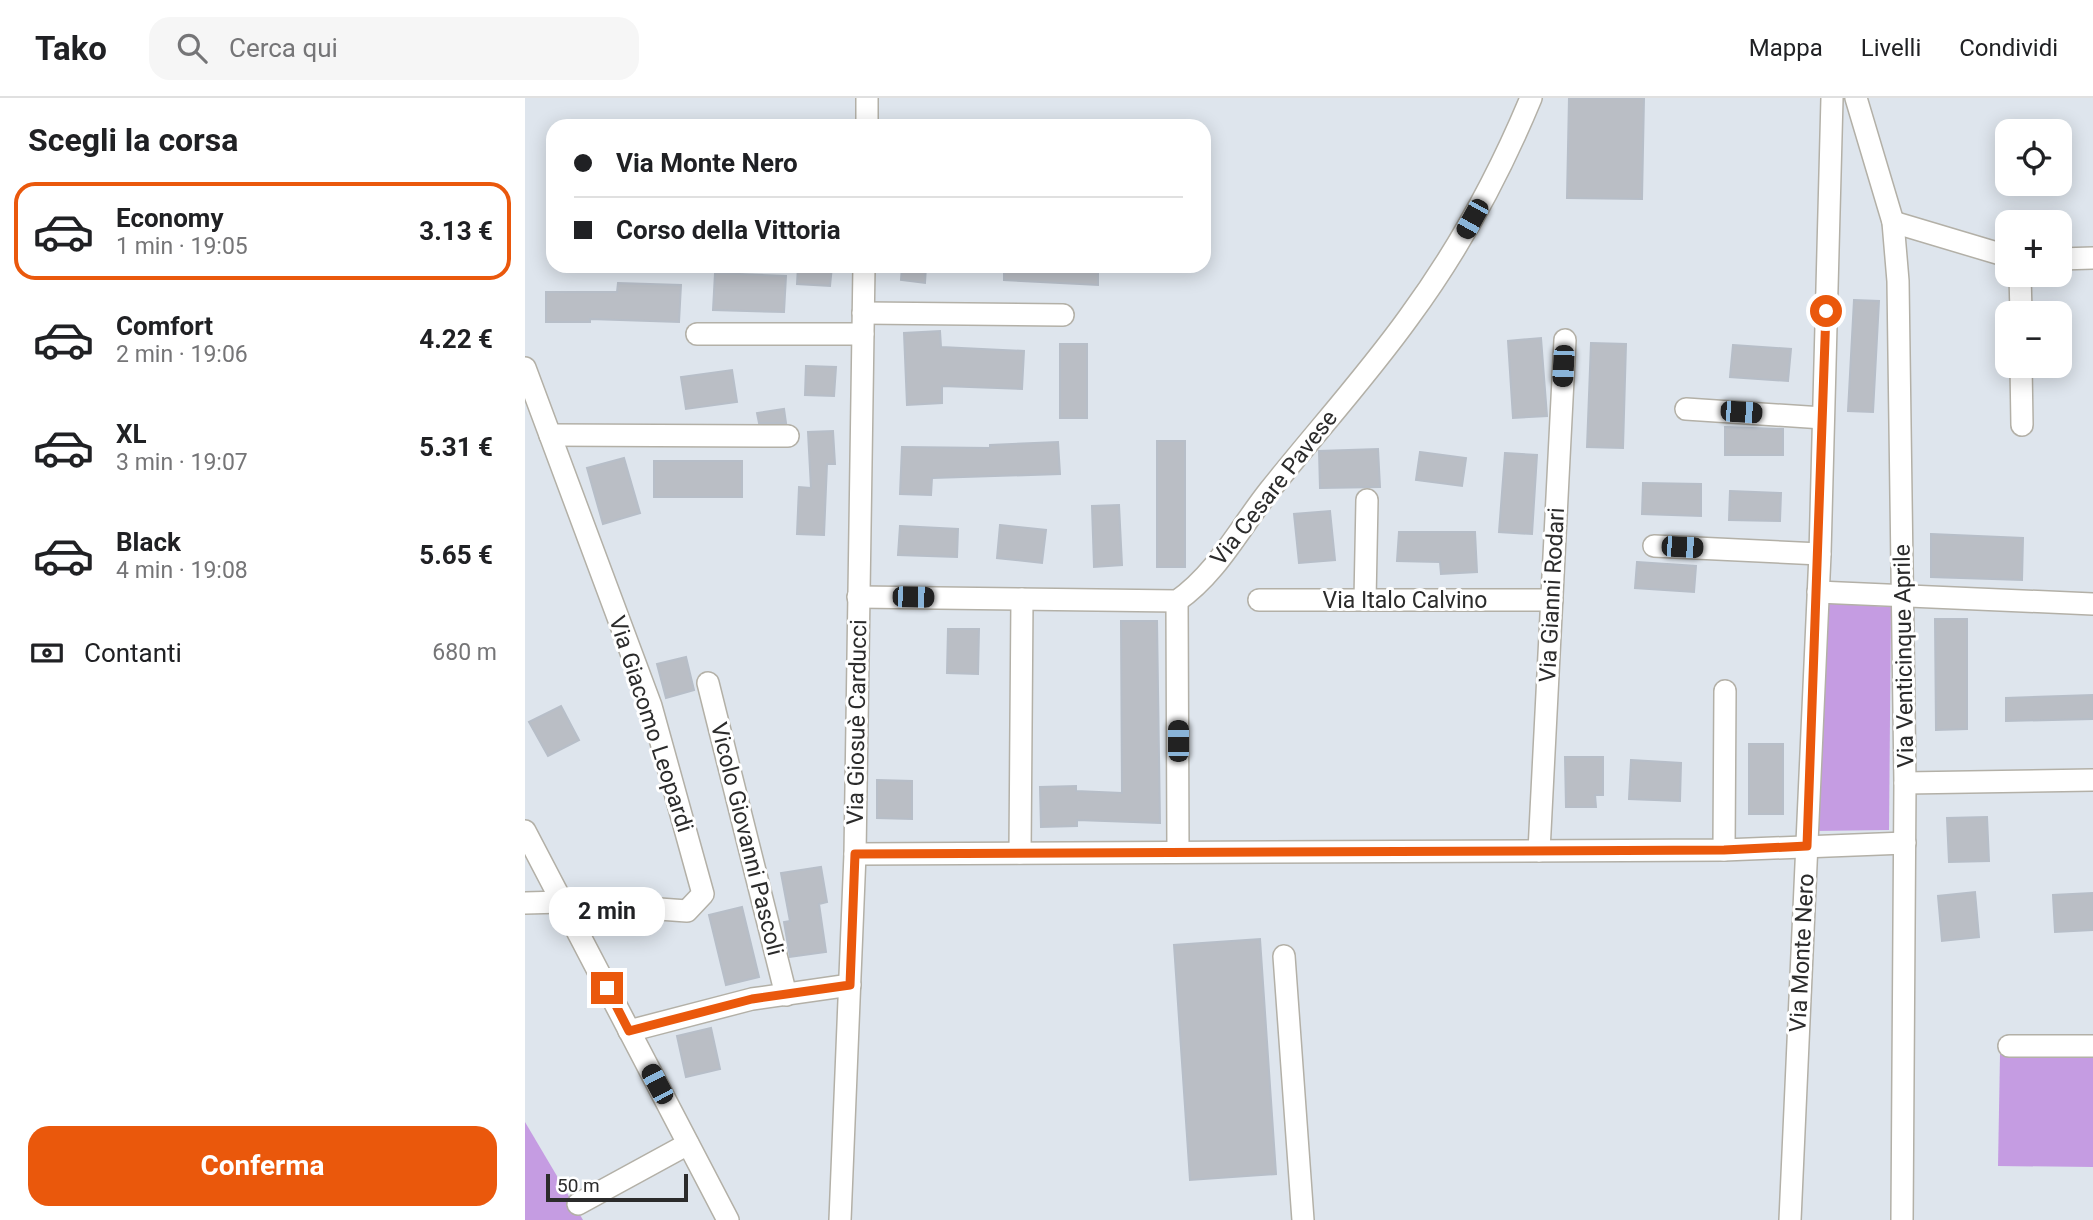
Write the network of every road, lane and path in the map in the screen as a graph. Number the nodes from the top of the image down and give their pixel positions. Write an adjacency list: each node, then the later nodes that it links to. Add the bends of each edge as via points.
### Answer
1 (867, 98): 5 (street)
2 (1531, 98): 32 (street, Via Cesare Pavese, via 1509,152 1460,241 1409,317 1260,502 1201,584)
3 (1832, 98): 18 (street, Via Monte Nero)
4 (1856, 98): 6 (street, Via Venticinque Aprile)
5 (867, 119)
6 (1893, 222): 7 (street); 26 (street, Via Venticinque Aprile)
7 (1995, 252)
8 (2093, 258): 9 (street)
9 (2072, 259)
10 (864, 273): 12 (street, Via Giosuè Carducci)
11 (1063, 315): 12 (street)
12 (863, 324): 13 (street); 27 (street, Via Giosuè Carducci)
13 (697, 334)
14 (1565, 340): 31 (street, Via Gianni Rodari)
15 (525, 368): 19 (street, Via Giacomo Leopardi)
16 (2021, 378): 20 (street)
17 (1686, 409): 18 (street)
18 (1823, 418): 24 (street, Via Monte Nero)
19 (539, 423): 21 (street); 46 (street, Via Giacomo Leopardi, via 650,706 703,894 687,911)
20 (2022, 425)
21 (788, 436)
22 (1367, 500): 30 (street)
23 (1654, 546): 24 (street)
24 (1820, 554): 25 (street, Via Monte Nero)
25 (1818, 592): 26 (street); 40 (street, Via Monte Nero)
26 (1903, 596): 33 (street); 37 (street, Via Venticinque Aprile)
27 (858, 597): 28 (street); 45 (street, Via Giosuè Carducci)
28 (1021, 599): 32 (street); 44 (street)
29 (1259, 600): 30 (street, Via Italo Calvino)
30 (1365, 600): 31 (street, Via Italo Calvino)
31 (1552, 600): 42 (street, Via Gianni Rodari)
32 (1177, 601): 43 (street)
33 (2093, 604)
34 (708, 683): 50 (street, Vicolo Giovanni Pascoli)
35 (1725, 691): 41 (street)
36 (2093, 779): 37 (street)
37 (1905, 783): 39 (street, Via Venticinque Aprile)
38 (525, 831): 46 (street)
39 (1905, 843): 40 (street); 60 (street, Via Venticinque Aprile)
40 (1807, 846): 41 (street); 59 (street, Via Monte Nero)
41 (1724, 850): 42 (street)
42 (1539, 851): 43 (street)
43 (1178, 852): 44 (street)
44 (1020, 853): 45 (street)
45 (855, 854): 49 (street, Via Giosuè Carducci)
46 (562, 902): 47 (street); 51 (street)
47 (525, 903)
48 (1284, 956): 58 (street)
49 (850, 985): 50 (street); 57 (street, Via Giosuè Carducci)
50 (786, 995): 51 (street, via 752,999)
51 (629, 1031): 54 (street)
52 (2009, 1046): 53 (street)
53 (2093, 1046)
54 (688, 1144): 55 (street); 56 (street)
55 (579, 1204)
56 (728, 1220)
57 (840, 1220)
58 (1303, 1220)
59 (1790, 1220)
60 (1902, 1220)

